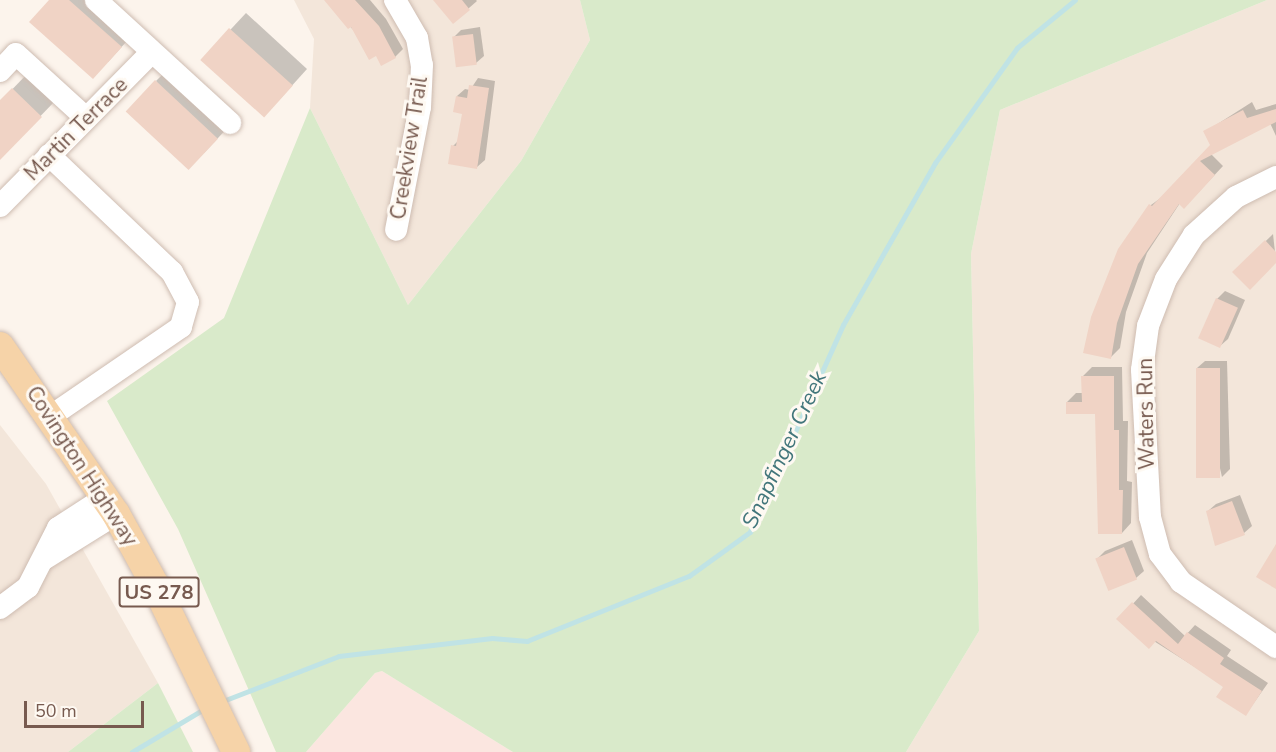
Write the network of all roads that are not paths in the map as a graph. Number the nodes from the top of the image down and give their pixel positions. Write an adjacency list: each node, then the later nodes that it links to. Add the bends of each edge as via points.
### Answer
1 (395, 0): 10 (street, Creekview Trail, via 417,38 422,65 420,107)
2 (104, 2): 3 (street)
3 (152, 52): 5 (street, Martin Terrace); 6 (street)
4 (0, 71): 5 (street, via 16,54)
5 (86, 118): 7 (street, Martin Terrace)
6 (230, 123)
7 (49, 155): 9 (street, Martin Terrace); 12 (street, via 172,272 188,302 181,327)
8 (1276, 177): 17 (street, Waters Run, via 1236,197 1194,235 1166,279 1148,326 1142,370 1150,517 1160,554 1181,582)
9 (0, 206)
10 (396, 230)
11 (0, 346): 12 (main road, Covington Highway / US 278)
12 (51, 416): 13 (main road, Covington Highway / US 278)
13 (111, 506): 14 (street, via 58,528); 18 (main road, Covington Highway / US 278, via 182,638)
14 (28, 587): 15 (street); 16 (street)
15 (0, 594)
16 (0, 608)
17 (1276, 647)
18 (237, 752)

